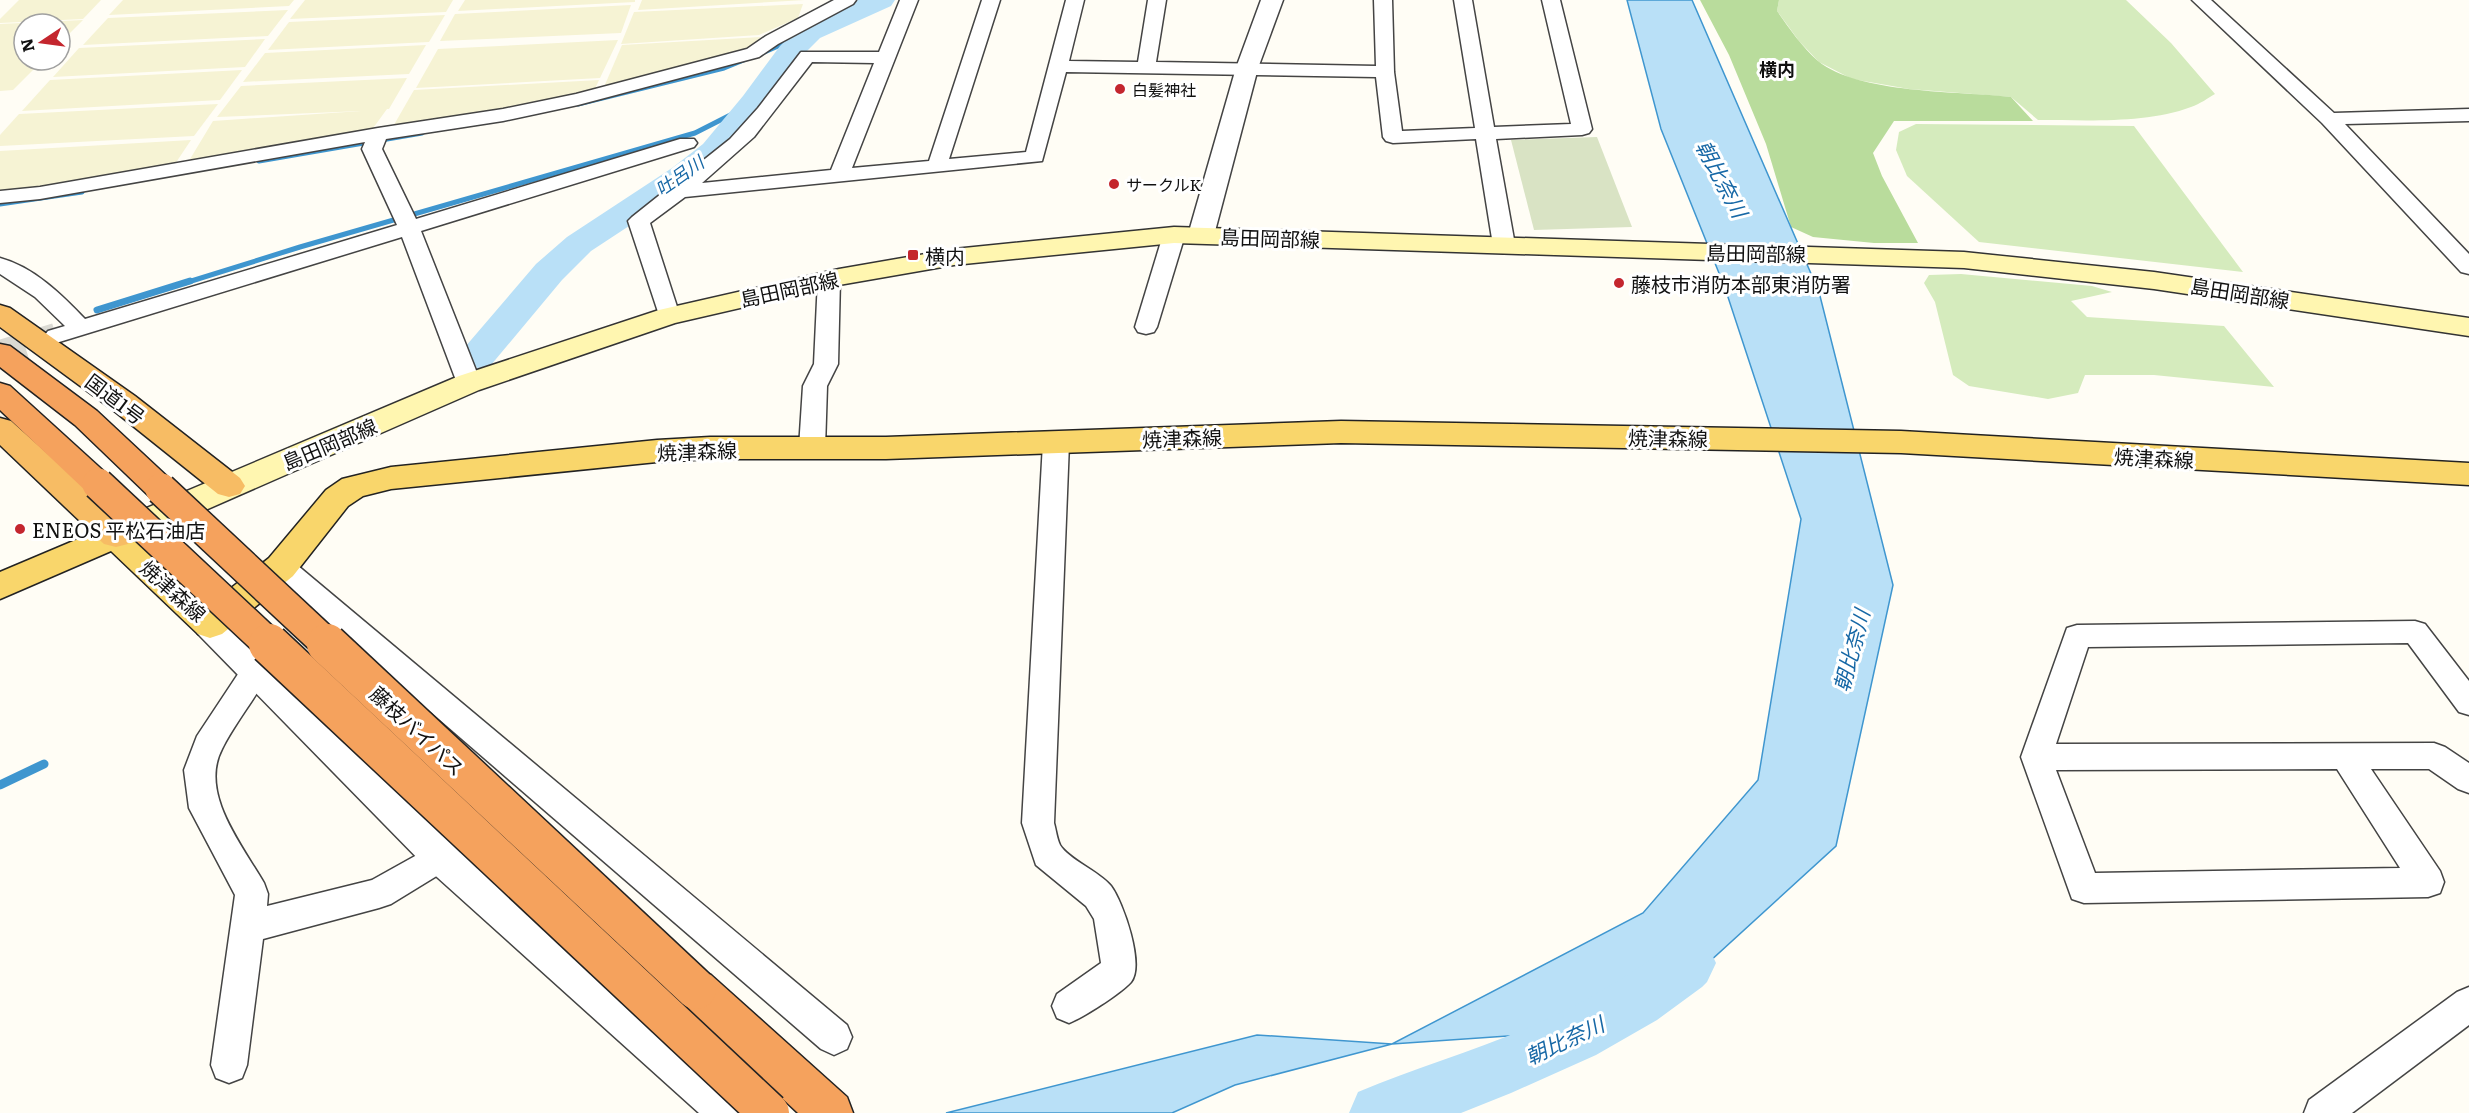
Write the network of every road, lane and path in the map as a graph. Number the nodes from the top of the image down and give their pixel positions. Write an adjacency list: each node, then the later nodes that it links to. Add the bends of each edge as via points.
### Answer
1 (847, 0): 19 (street, via 753,53 578,99)
2 (909, 0): 11 (street)
3 (992, 0): 21 (street)
4 (1075, 0): 12 (street)
5 (1157, 0): 13 (street)
6 (1272, 0): 14 (street)
7 (1383, 0): 15 (street)
8 (1463, 0): 18 (street)
9 (1551, 0): 18 (street, via 1582,129)
10 (2201, 0): 17 (street)
11 (885, 58): 22 (street); 23 (street, via 807,56 776,99 738,141)
12 (1060, 66): 13 (street); 21 (street, via 1035,157)
13 (1146, 67): 14 (street)
14 (1246, 68): 15 (street); 27 (street)
15 (1385, 72): 18 (street, via 1393,137)
16 (2469, 115): 17 (street)
17 (2329, 119): 30 (street)
18 (1487, 135): 28 (street)
19 (375, 141): 24 (street); 25 (street)
20 (687, 143): 25 (street)
21 (937, 166): 22 (street)
22 (838, 177): 23 (street)
23 (680, 191): 33 (street, via 639,220)
24 (0, 197)
25 (409, 227): 34 (street); 39 (street)
26 (1174, 235): 27 (main road, 島田岡部線); 31 (main road, 島田岡部線, via 954,257); 35 (street)
27 (1201, 235): 28 (main road, 島田岡部線)
28 (1504, 245): 36 (main road, 島田岡部線, via 1818,253 2078,269)
29 (0, 265): 34 (street, via 20,273)
30 (2469, 267)
31 (829, 279): 33 (main road, 島田岡部線); 43 (street, via 826,364 815,386)
32 (0, 314): 45 (highway, 国道1号, via 124,403)
33 (669, 316): 39 (main road, 島田岡部線)
34 (80, 327): 37 (street)
35 (1146, 327)
36 (2469, 327)
37 (56, 336)
38 (0, 354): 63 (highway, 藤枝バイパス, bridge, via 86,418)
39 (470, 383): 45 (main road, 島田岡部線)
40 (0, 393): 62 (highway, 藤枝バイパス, bridge)
41 (0, 428): 46 (highway)
42 (1056, 443): 43 (main road, 焼津森線); 44 (main road, 焼津森線, via 1341,432 1702,437 1901,442); 58 (street, via 1038,823 1047,855 1098,895 1110,916 1119,970)
43 (812, 448): 47 (main road, 焼津森線, via 657,452 371,482 353,487 337,498)
44 (2469, 474)
45 (229, 486): 46 (main road, 島田岡部線)
46 (116, 535): 48 (main road); 49 (main road, 焼津森線)
47 (281, 567): 49 (main road, 焼津森線); 59 (street)
48 (0, 586)
49 (210, 624): 50 (street)
50 (256, 670): 55 (street); 56 (street, via 208,745 199,770 205,808 252,894)
51 (2469, 703): 52 (street, via 2415,633 2077,636)
52 (2036, 756): 53 (street); 53 (street, via 2084,888 2428,882)
53 (2344, 756): 54 (street, via 2434,756)
54 (2468, 779)
55 (442, 856): 56 (street, via 379,893); 61 (street)
56 (248, 927): 60 (street)
57 (2469, 1004): 64 (street)
58 (1069, 1006)
59 (834, 1037)
60 (229, 1065)
61 (733, 1113)
62 (769, 1113)
63 (831, 1113)
64 (2322, 1113)

